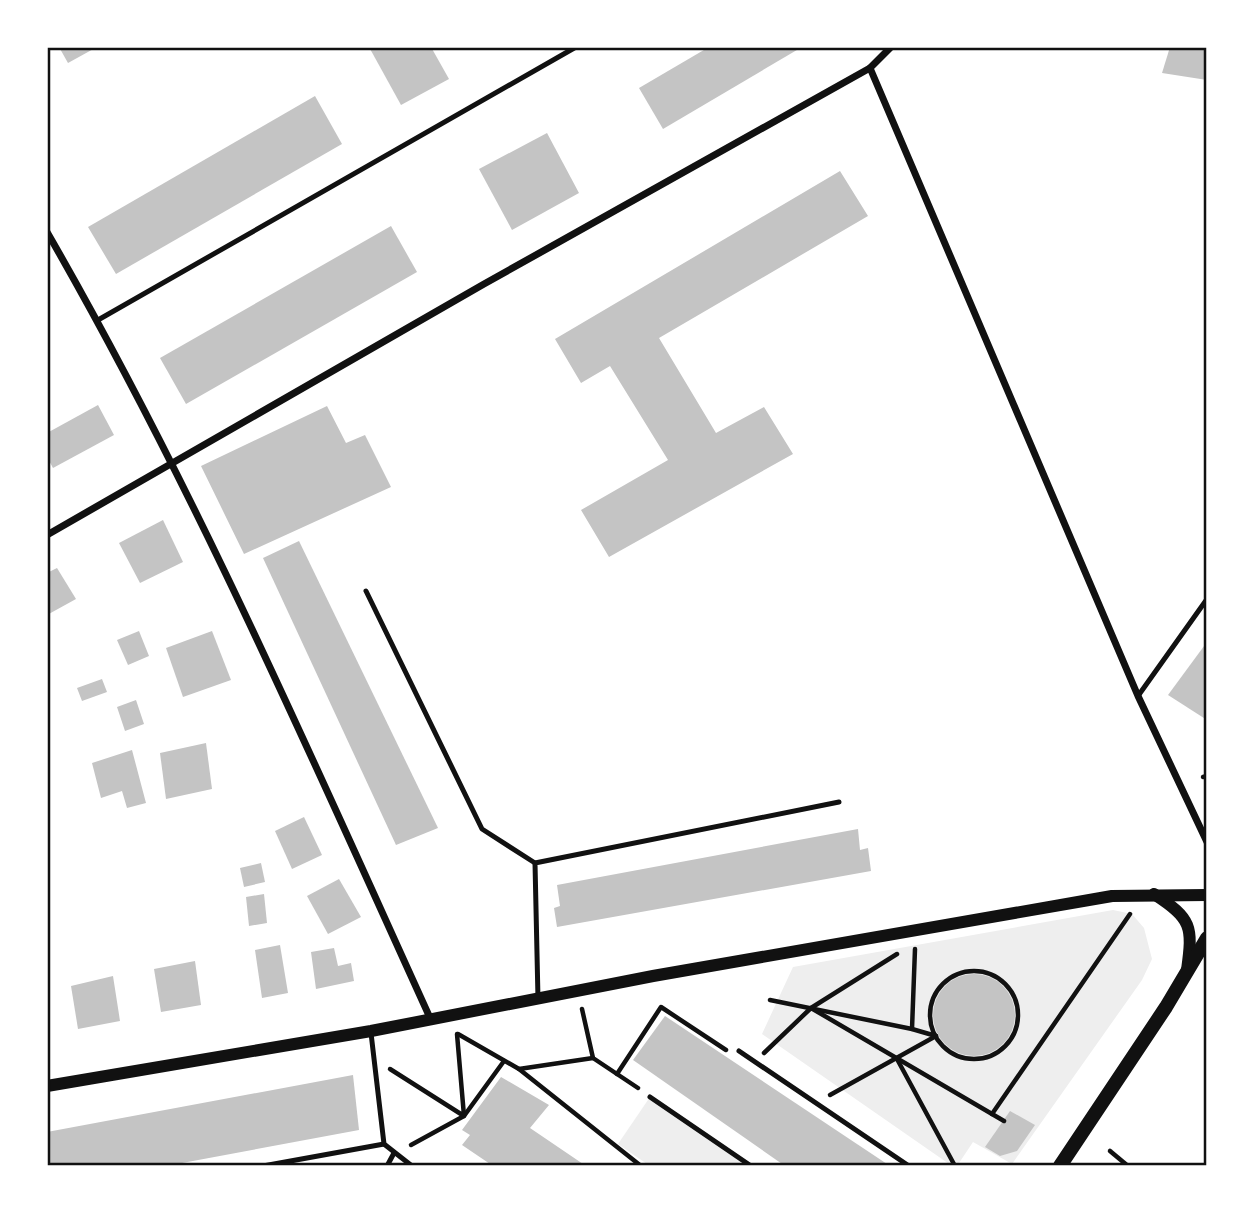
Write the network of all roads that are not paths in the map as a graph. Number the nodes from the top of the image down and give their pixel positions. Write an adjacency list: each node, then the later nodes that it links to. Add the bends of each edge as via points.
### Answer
1 (576, 47): 5 (lane)
2 (891, 47): 3 (street)
3 (870, 68): 6 (street); 10 (street)
4 (47, 232): 5 (street)
5 (98, 320): 6 (street)
6 (173, 463): 7 (street); 19 (street)
7 (47, 535)
8 (366, 591): 13 (lane, via 482,829)
9 (1207, 599): 10 (lane)
10 (1138, 696): 12 (street)
11 (839, 802): 13 (lane)
12 (1207, 842)
13 (535, 863): 18 (lane)
14 (1154, 894): 15 (street); 17 (street, via 1180,912 1192,938); 18 (street, via 1112,896)
15 (1207, 895)
16 (1207, 938): 17 (main road)
17 (1187, 971): 31 (main road)
18 (538, 999): 19 (street)
19 (431, 1020): 20 (street)
20 (371, 1031): 22 (street); 24 (lane)
21 (739, 1051): 30 (lane)
22 (47, 1086)
23 (650, 1097): 29 (lane)
24 (384, 1144): 25 (lane); 26 (lane)
25 (394, 1153): 27 (lane); 28 (lane)
26 (263, 1166)
27 (387, 1166)
28 (412, 1166)
29 (751, 1166)
30 (909, 1166)
31 (1060, 1166)

